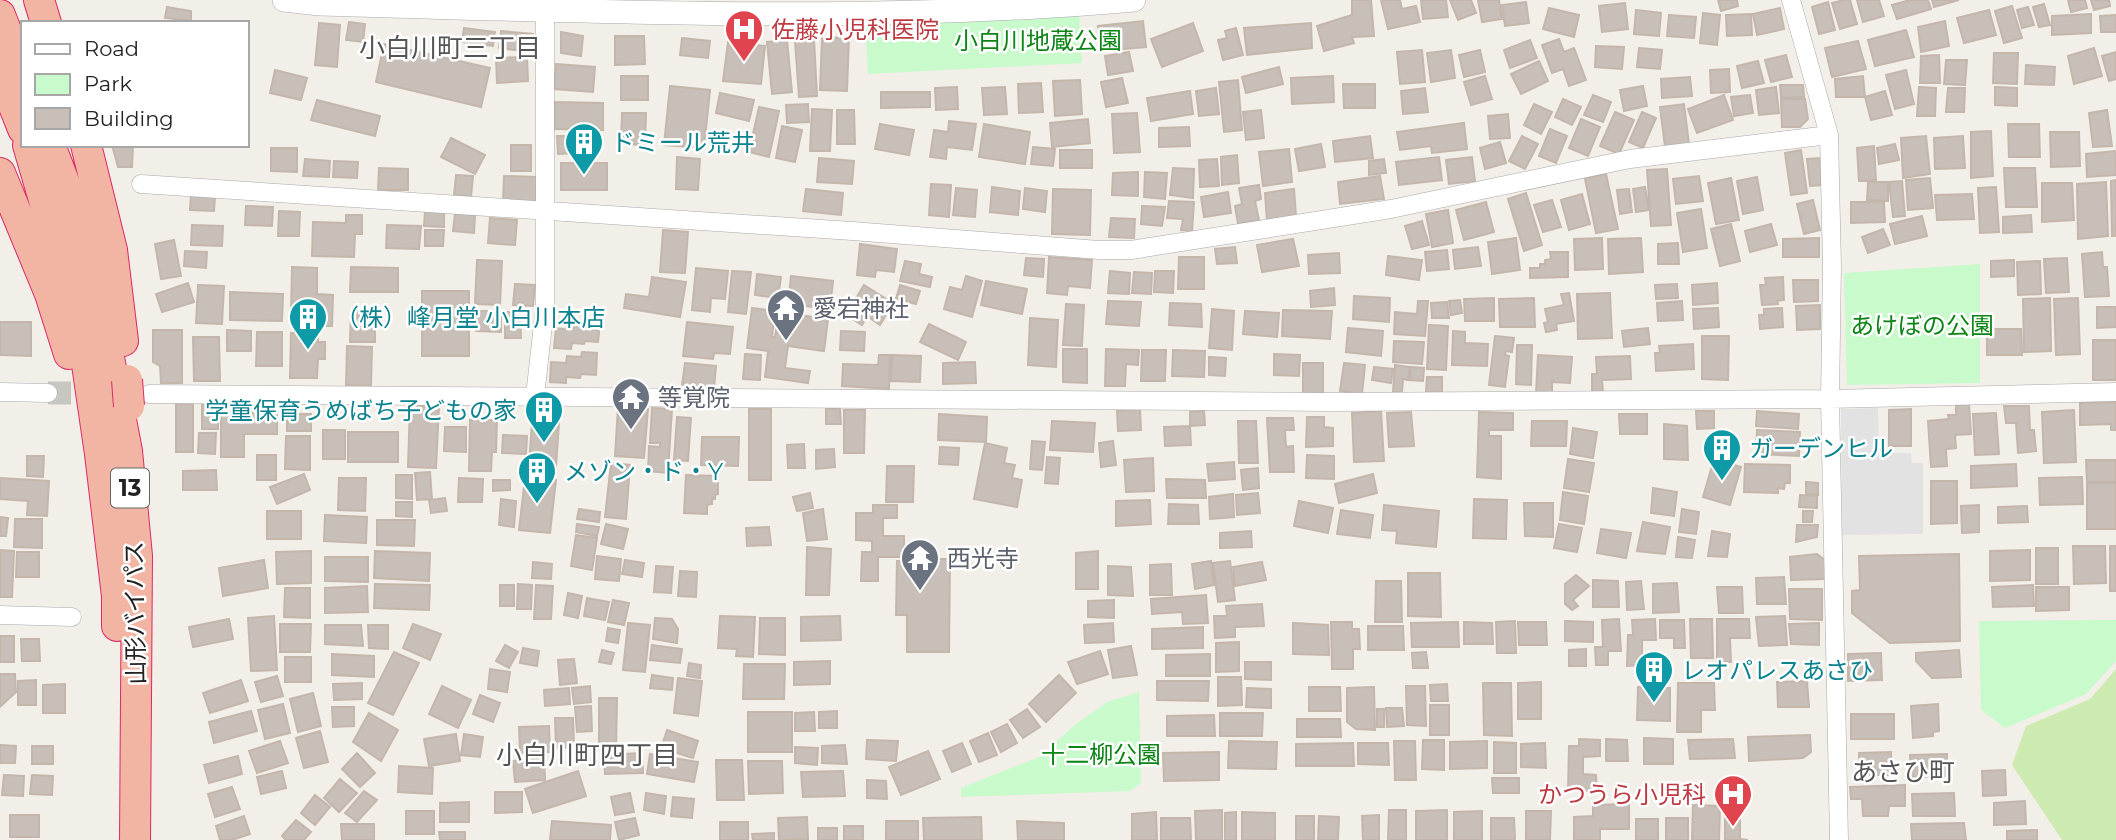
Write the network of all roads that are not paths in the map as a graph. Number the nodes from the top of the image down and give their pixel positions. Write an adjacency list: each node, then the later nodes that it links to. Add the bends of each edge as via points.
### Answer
1 (39, 0): 7 (highway)
2 (284, 0): 5 (street)
3 (1134, 0): 5 (street, via 855,15)
4 (1791, 0): 11 (street)
5 (544, 5): 17 (street)
6 (0, 15): 8 (highway)
7 (46, 21)
8 (21, 69)
9 (0, 71): 10 (highway)
10 (21, 124)
11 (1829, 135): 17 (street, via 1630,159 1391,209 1130,250); 23 (street)
12 (29, 147): 24 (highway, 山形バイパス / 13, via 82,330)
13 (51, 147): 25 (highway, 山形バイパス / 13, via 76,213 106,342 127,451)
14 (86, 147): 21 (highway, via 112,250)
15 (0, 173): 24 (highway, via 50,294)
16 (141, 184): 17 (street)
17 (545, 212): 22 (street, via 545,307)
18 (0, 392): 20 (street)
19 (2116, 392): 23 (street)
20 (48, 393)
21 (135, 393): 22 (street); 25 (highway)
22 (536, 396): 23 (street, via 1093,402)
23 (1830, 399): 30 (street)
24 (100, 454): 28 (highway, 山形バイパス / 13, via 117,596)
25 (137, 556): 29 (highway, 山形バイパス / 13)
26 (0, 615): 27 (street)
27 (72, 617)
28 (119, 840)
29 (135, 840)
30 (1839, 840)

